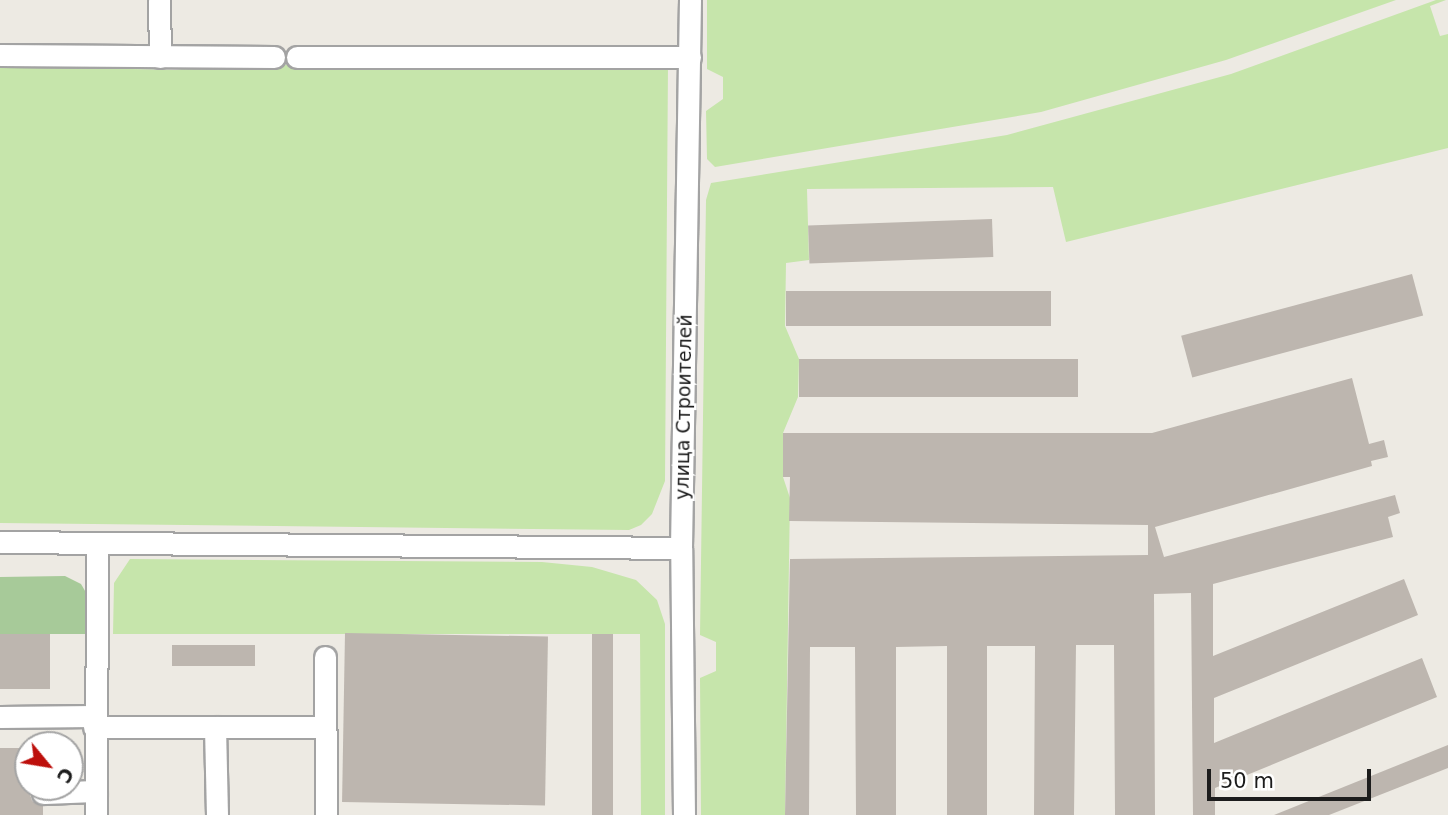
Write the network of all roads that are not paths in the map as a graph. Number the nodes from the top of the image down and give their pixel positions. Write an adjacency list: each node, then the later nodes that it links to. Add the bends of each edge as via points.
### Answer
1 (159, 0): 4 (street)
2 (690, 0): 7 (street, улица Строителей)
3 (0, 55): 4 (street)
4 (160, 57): 5 (street)
5 (274, 57)
6 (297, 57): 7 (street)
7 (690, 57): 10 (street, улица Строителей)
8 (0, 542): 9 (street)
9 (96, 543): 10 (street); 13 (street)
10 (681, 548): 21 (street, улица Строителей)
11 (325, 657): 15 (street)
12 (0, 717): 13 (street)
13 (94, 721): 14 (street); 17 (street)
14 (215, 727): 15 (street); 19 (street)
15 (325, 727): 20 (street)
16 (84, 791): 17 (street)
17 (96, 791): 18 (street)
18 (96, 815)
19 (217, 815)
20 (326, 815)
21 (684, 815)

